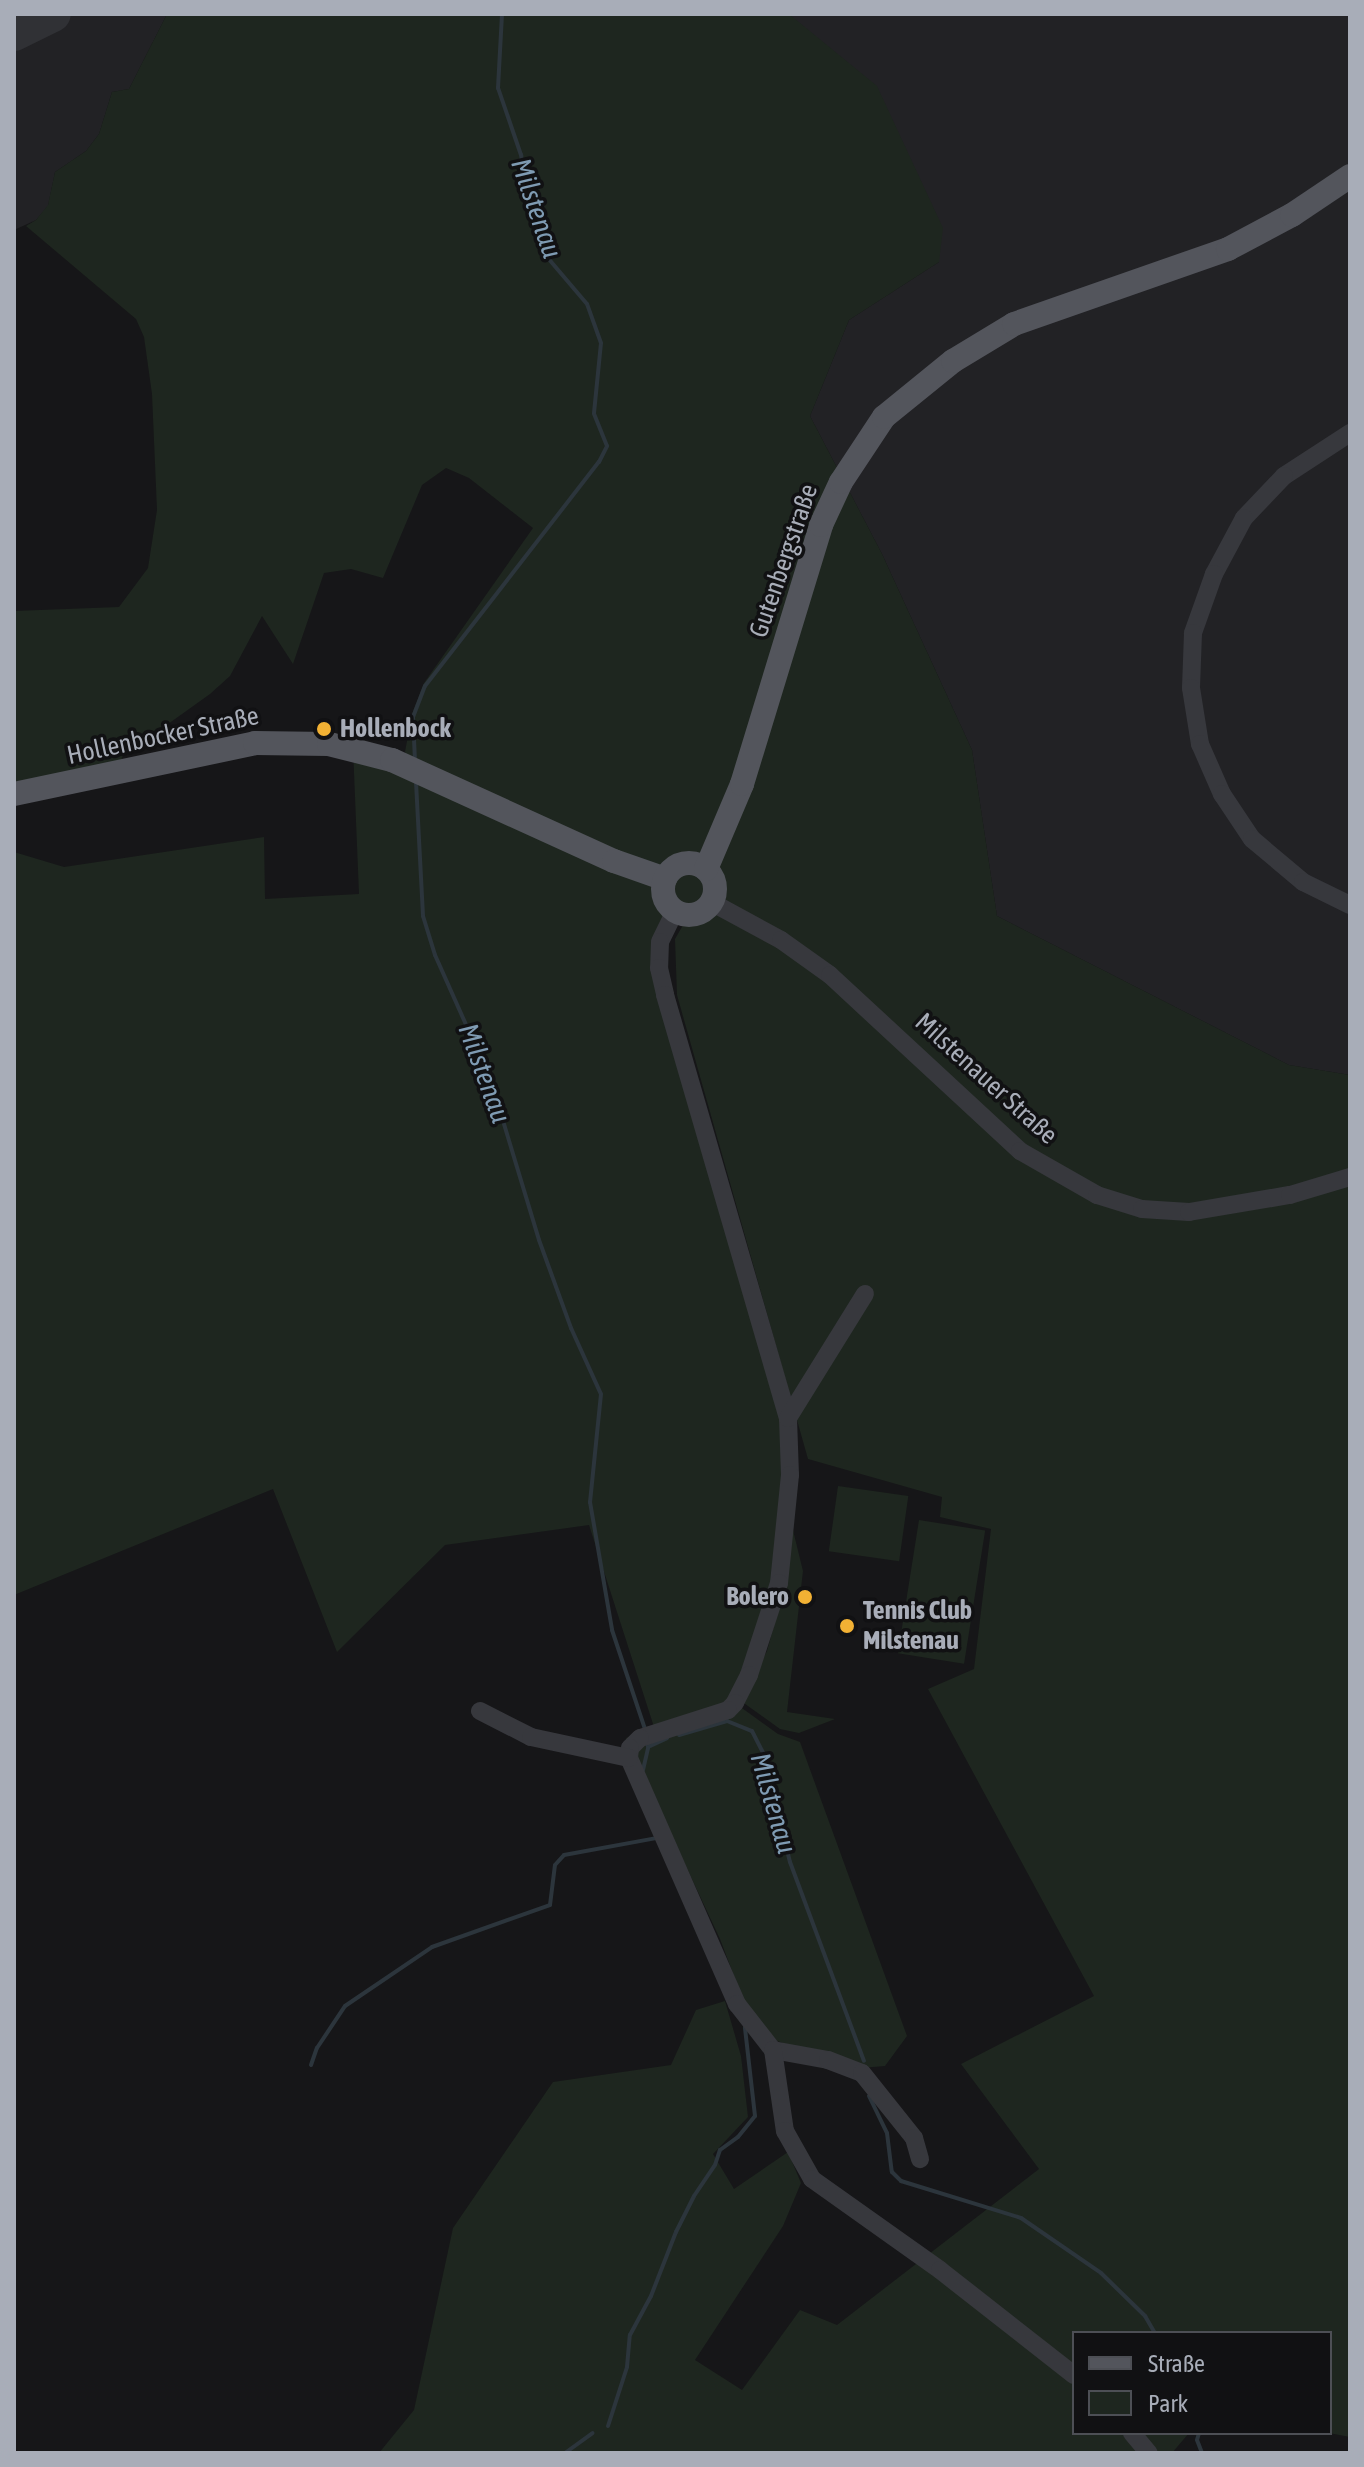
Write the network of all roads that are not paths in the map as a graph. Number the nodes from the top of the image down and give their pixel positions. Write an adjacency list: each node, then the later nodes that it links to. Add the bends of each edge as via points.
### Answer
1 (1350, 176): 4 (main road, Gutenbergstraße, via 1228,249 1014,324 953,361 884,417 841,482 821,525 742,784)
2 (1350, 433): 7 (street, via 1284,476 1244,518 1214,574 1193,633 1191,688 1200,744 1222,794 1252,839 1303,882)
3 (20, 797): 5 (main road, Hollenbocker Straße, via 255,743 329,744 416,771)
4 (706, 869): 5 (main road, via 683,864); 6 (main road, via 714,886)
5 (665, 879): 8 (main road, via 664,898)
6 (711, 902): 8 (main road, via 698,913); 9 (street, Milstenauer Straße, via 781,940 830,975 1020,1151 1097,1195 1142,1209 1189,1212 1290,1195)
7 (1350, 905)
8 (675, 911): 11 (street, via 660,942 665,995)
9 (1350, 1177)
10 (865, 1294): 11 (street)
11 (788, 1418): 13 (street, via 790,1475 779,1583 749,1675 728,1710 640,1738)
12 (480, 1711): 13 (street, via 531,1737)
13 (629, 1758): 14 (street, via 733,1997)
14 (773, 2050): 15 (street, via 799,2052 858,2070 914,2138); 16 (street, via 785,2131 812,2179)
15 (920, 2159)
16 (1072, 2373)
17 (1134, 2435): 18 (street)
18 (1149, 2453)

